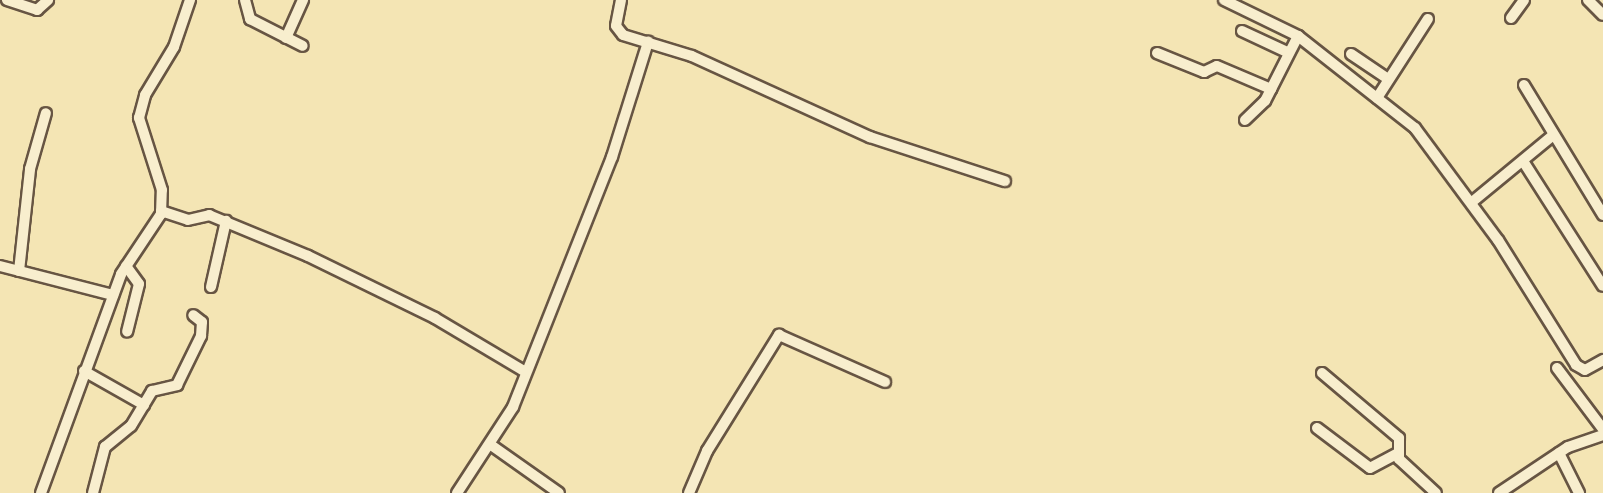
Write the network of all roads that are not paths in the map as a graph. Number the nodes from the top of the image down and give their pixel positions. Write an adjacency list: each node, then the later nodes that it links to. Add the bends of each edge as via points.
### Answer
1 (7, 0): 2 (street, via 37,10)
2 (48, 0)
3 (190, 0): 31 (street, via 174,46 145,95 139,118 162,190)
4 (245, 0): 15 (street, via 250,19)
5 (303, 0): 15 (street)
6 (621, 0): 16 (street, via 618,32)
7 (1224, 0): 14 (street)
8 (1524, 0): 11 (street)
9 (1588, 0): 10 (street)
10 (1603, 15)
11 (1511, 18)
12 (1428, 19): 21 (street)
13 (1242, 32): 18 (street)
14 (1298, 36): 18 (street); 24 (street)
15 (286, 38): 17 (street)
16 (648, 42): 29 (street, via 730,72 870,136); 46 (street, via 602,184)
17 (303, 46)
18 (1287, 52): 23 (street)
19 (1157, 53): 23 (street, via 1204,72 1217,66)
20 (1351, 54): 21 (street)
21 (1388, 79): 24 (street)
22 (1524, 85): 27 (street)
23 (1271, 89): 26 (street)
24 (1377, 98): 30 (street, via 1424,136)
25 (46, 113): 36 (street, via 30,169)
26 (1245, 120)
27 (1552, 136): 28 (street); 32 (street)
28 (1523, 161): 30 (street); 37 (street)
29 (1005, 181)
30 (1472, 202): 44 (street)
31 (161, 212): 33 (street); 35 (street)
32 (1603, 215)
33 (226, 221): 38 (street); 46 (street, via 380,288)
34 (0, 266): 36 (street)
35 (126, 266): 39 (street); 41 (street, via 139,284)
36 (20, 271): 39 (street)
37 (1603, 286)
38 (211, 287)
39 (113, 295): 45 (street)
40 (193, 315): 50 (street, via 202,326 184,372 174,387 152,391)
41 (127, 332)
42 (1603, 360): 44 (street)
43 (1557, 368): 48 (street)
44 (1580, 369): 48 (street)
45 (84, 371): 50 (street); 56 (street)
46 (524, 371): 53 (street, via 513,407)
47 (1322, 373): 54 (street, via 1396,435)
48 (1567, 381): 52 (street)
49 (885, 382): 60 (street, via 780,335 707,451)
50 (144, 405): 57 (street, via 101,453)
51 (1317, 428): 54 (street, via 1370,468)
52 (1603, 435): 55 (street)
53 (491, 445): 58 (street); 59 (street)
54 (1398, 453): 61 (street)
55 (1559, 453): 62 (street); 63 (street)
56 (40, 493)
57 (93, 493)
58 (457, 493)
59 (559, 493)
60 (689, 493)
61 (1436, 493)
62 (1499, 493)
63 (1579, 493)

